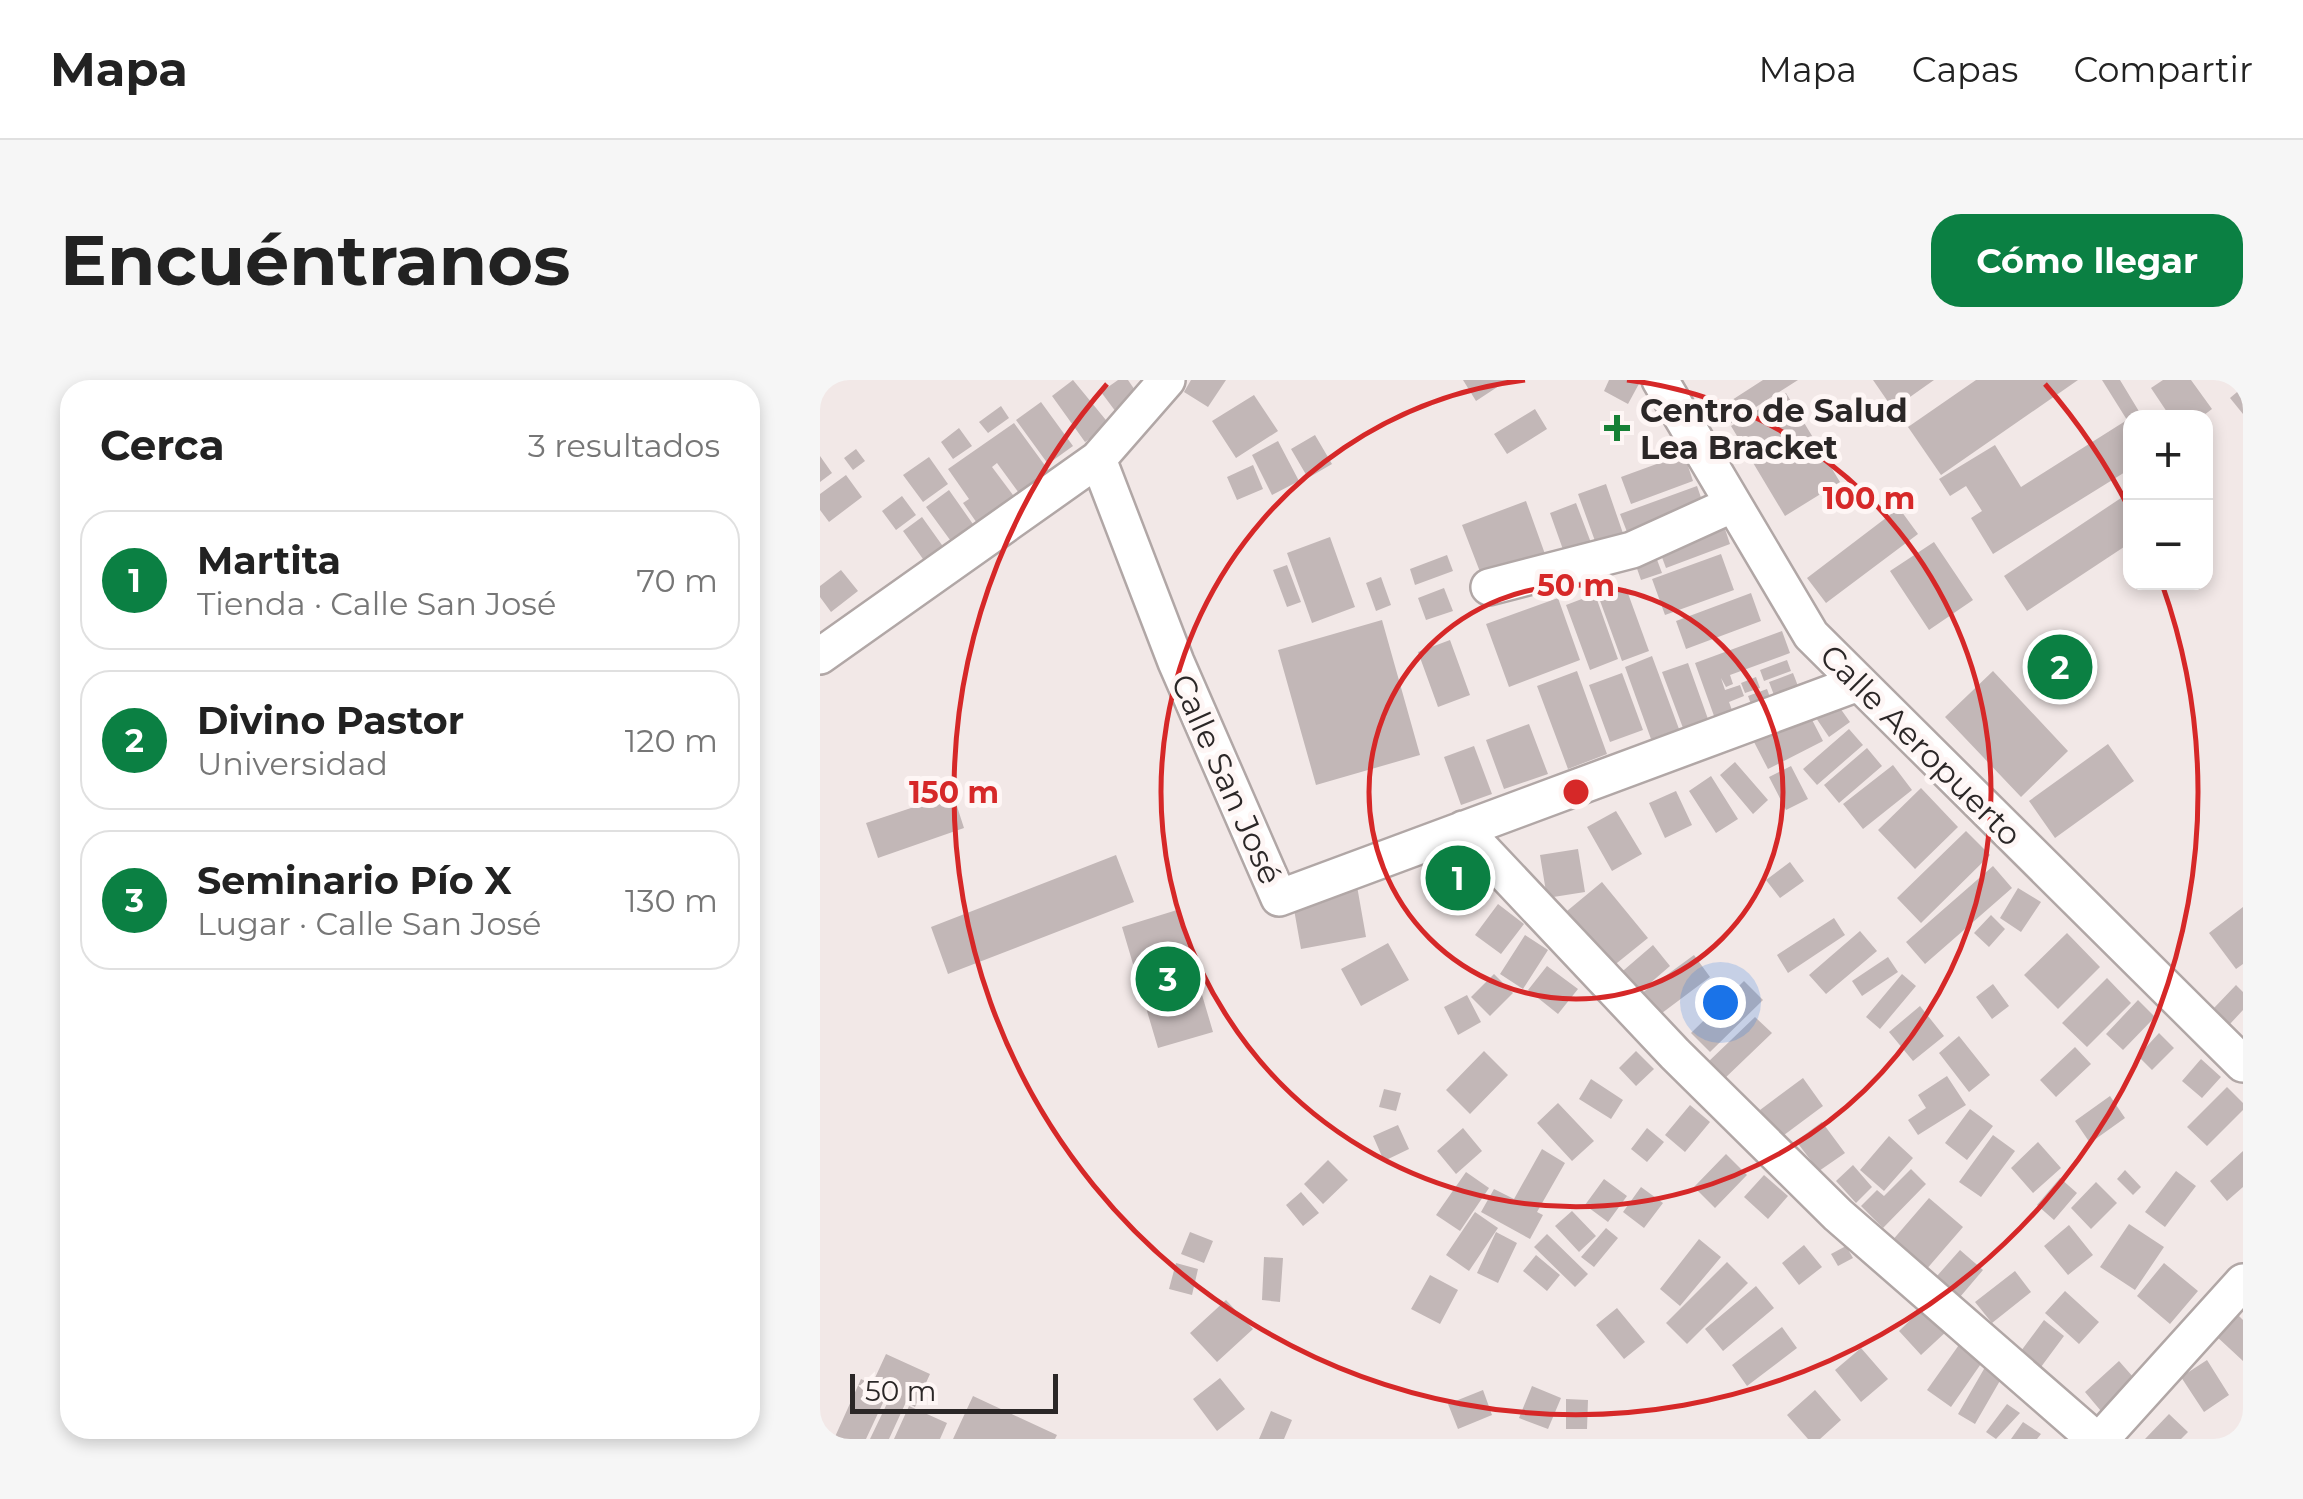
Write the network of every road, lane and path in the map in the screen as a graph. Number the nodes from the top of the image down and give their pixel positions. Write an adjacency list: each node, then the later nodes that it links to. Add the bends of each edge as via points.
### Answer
1 (1167, 380): 3 (street)
2 (1660, 380): 4 (street, Calle Aeropuerto)
3 (1098, 459): 6 (street); 8 (street, Calle San José, via 1176,662 1279,898)
4 (1731, 505): 5 (street, via 1632,550); 7 (street, Calle Aeropuerto, via 1811,635)
5 (1489, 587)
6 (820, 656)
7 (1858, 683): 8 (street, Calle San José); 9 (street, Calle Aeropuerto)
8 (1463, 829): 11 (street, via 1838,1215)
9 (2243, 1064)
10 (2243, 1282): 11 (street)
11 (2098, 1439)

